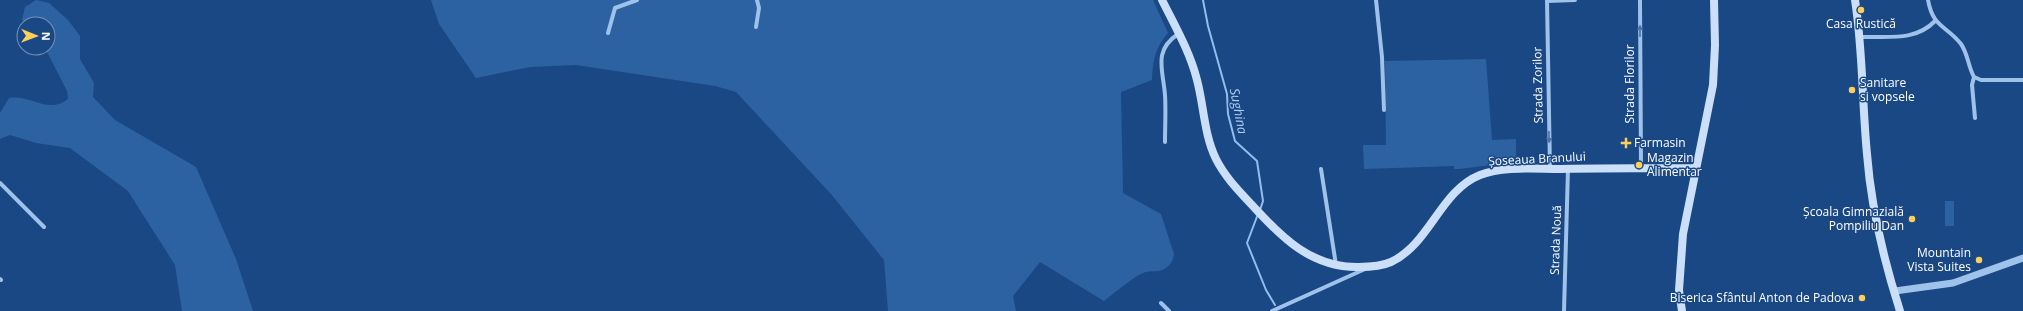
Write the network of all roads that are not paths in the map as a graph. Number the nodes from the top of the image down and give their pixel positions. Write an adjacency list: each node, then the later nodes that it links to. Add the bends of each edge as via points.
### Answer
1 (638, 0): 13 (street, via 615,8)
2 (757, 0): 12 (street)
3 (1162, 0): 14 (main road, Șoseaua Branului)
4 (1376, 0): 18 (street)
5 (1547, 0): 6 (street, Strada Zorilor); 24 (street, Strada Zorilor, one-way to 24)
6 (1575, 0)
7 (1640, 0): 21 (street, Strada Florilor, one-way to 7)
8 (1714, 0): 22 (main road, via 1713,85)
9 (1855, 0): 15 (main road)
10 (1928, 0): 11 (street)
11 (1935, 21): 15 (street, via 1916,34 1900,37); 16 (street, via 1962,45)
12 (756, 27)
13 (608, 33)
14 (1178, 34): 20 (street, via 1167,43 1161,57 1165,97); 29 (main road, Șoseaua Branului, via 1192,62 1215,157 1229,178 1282,237 1306,254)
15 (1860, 37): 31 (main road, via 1869,175)
16 (1974, 77): 17 (street, via 1981,80); 19 (street, via 1972,84)
17 (2023, 80)
18 (1384, 110)
19 (1975, 118)
20 (1164, 142)
21 (1641, 168): 22 (main road, Șoseaua Branului); 25 (main road, Șoseaua Branului)
22 (1696, 168): 36 (main road, via 1683,234 1679,290)
23 (1322, 169): 29 (street)
24 (1550, 169): 25 (main road, Șoseaua Branului); 30 (main road, Șoseaua Branului, via 1498,171 1473,178 1451,198 1406,252 1390,263)
25 (1568, 169): 35 (street, Strada Nouă)
26 (0, 184): 27 (street)
27 (44, 227)
28 (2023, 258): 31 (street, via 1953,283)
29 (1336, 265): 30 (main road, Șoseaua Branului)
30 (1368, 267): 34 (street, Șoseaua Branului)
31 (1894, 291): 37 (main road)
32 (1161, 303): 33 (street)
33 (1168, 311)
34 (1273, 311)
35 (1564, 311)
36 (1682, 311)
37 (1900, 311)

